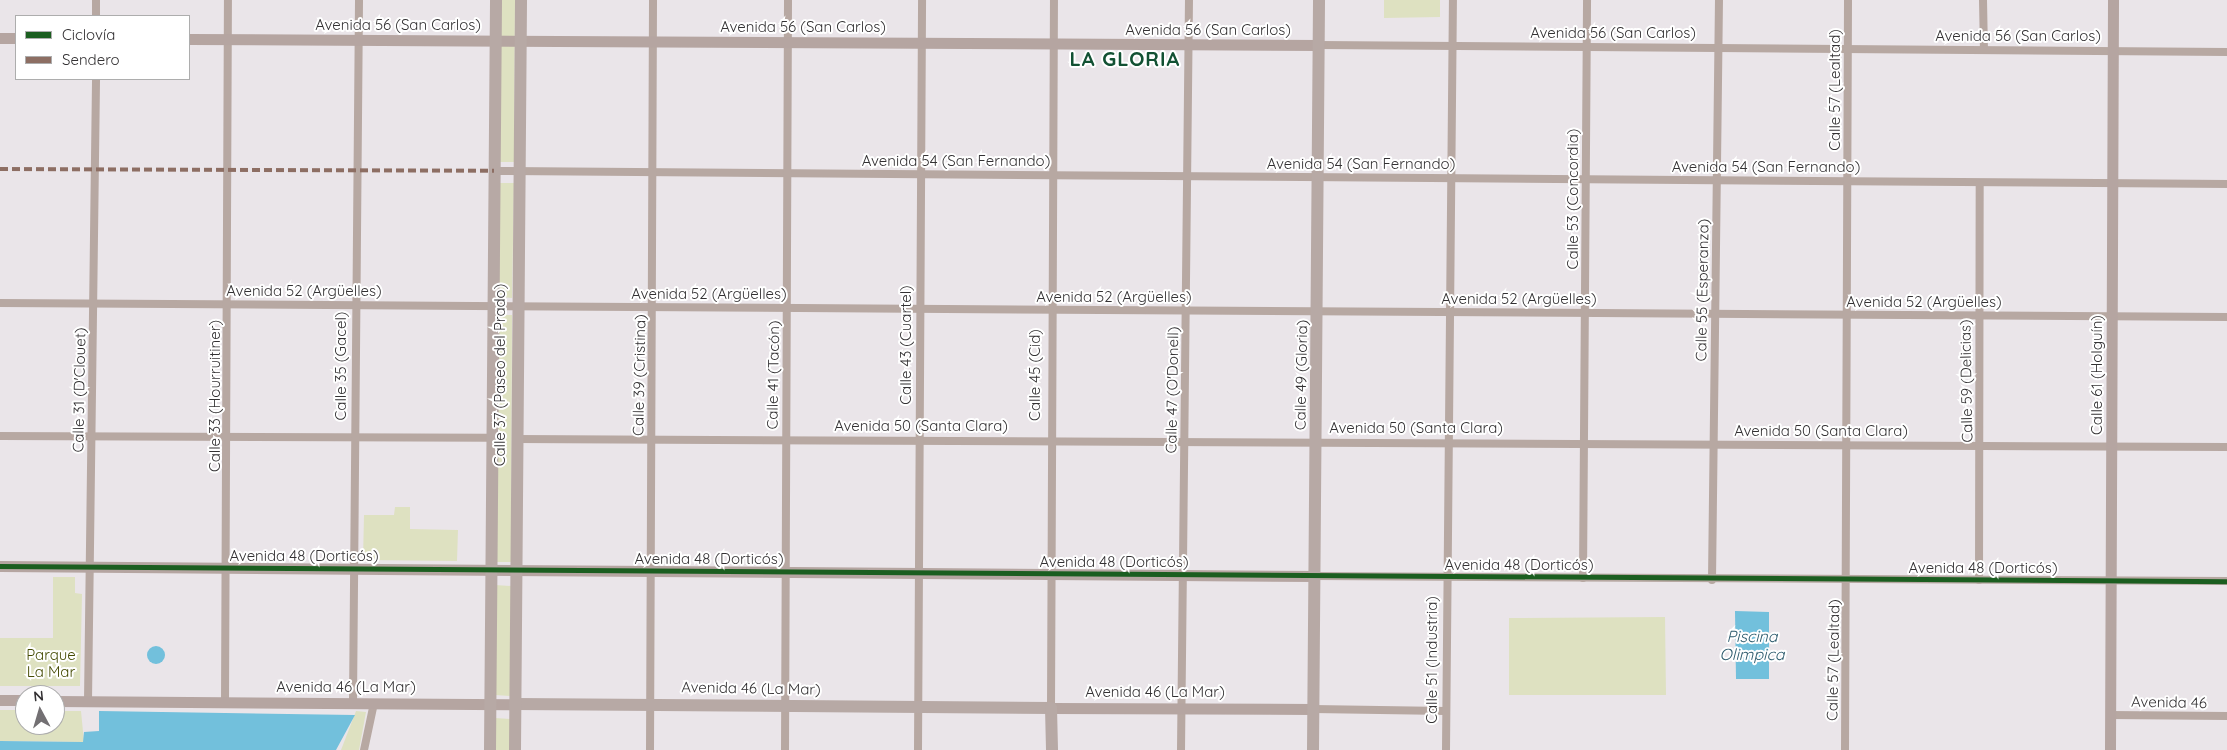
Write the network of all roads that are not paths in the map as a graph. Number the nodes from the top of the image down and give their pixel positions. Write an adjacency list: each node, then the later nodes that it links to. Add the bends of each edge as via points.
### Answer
1 (96, 0): 18 (street)
2 (228, 0): 22 (street, Calle 33 (Hourruitiner))
3 (358, 0): 23 (street, Calle 35 (Gacel))
4 (496, 0): 24 (main road, Calle 37 (Paseo del Prado))
5 (521, 0): 25 (main road, Calle 37 (Paseo del Prado))
6 (653, 0): 26 (street, Calle 39 (Cristina))
7 (788, 0): 27 (street, Calle 41 (Tacón))
8 (922, 0): 28 (street, Calle 43 (Cuartel))
9 (1054, 0): 29 (street, Calle 45 (Cid))
10 (1189, 0): 30 (street, Calle 47 (O'Donell))
11 (1319, 0): 31 (main road, Calle 49 (Gloria))
12 (1454, 0): 32 (street, Calle 51 (Industria))
13 (1587, 0): 33 (street, Calle 53 (Concordia))
14 (1719, 0): 34 (street, Calle 55 (Esperanza))
15 (1848, 0): 35 (street, Calle 57 (Lealtad))
16 (1983, 0): 36 (street)
17 (2113, 0): 37 (street, Calle 61 (Holguín))
18 (96, 15)
19 (0, 38): 20 (street)
20 (15, 38)
21 (190, 39): 22 (street, Avenida 56 (San Carlos))
22 (228, 40): 23 (street, Avenida 56 (San Carlos)); 57 (street, Calle 33 (Hourruitiner))
23 (358, 40): 24 (street, Avenida 56 (San Carlos)); 58 (street, Calle 35 (Gacel))
24 (496, 40): 25 (street, Avenida 56 (San Carlos)); 40 (main road, Calle 37 (Paseo del Prado))
25 (521, 40): 26 (street, Avenida 56 (San Carlos)); 41 (main road, Calle 37 (Paseo del Prado))
26 (653, 41): 27 (street, Avenida 56 (San Carlos)); 42 (street, Calle 39 (Cristina))
27 (788, 42): 28 (street, Avenida 56 (San Carlos)); 43 (street, Calle 41 (Tacón))
28 (922, 43): 29 (street, Avenida 56 (San Carlos)); 44 (street, Calle 43 (Cuartel))
29 (1054, 44): 30 (street, Avenida 56 (San Carlos)); 45 (street, Calle 45 (Cid))
30 (1190, 45): 31 (street, Avenida 56 (San Carlos)); 46 (street, Calle 47 (O'Donell))
31 (1319, 46): 32 (street, Avenida 56 (San Carlos)); 47 (main road, Calle 49 (Gloria))
32 (1453, 46): 33 (street, Avenida 56 (San Carlos)); 48 (street, Calle 51 (Industria))
33 (1587, 48): 34 (street, Avenida 56 (San Carlos)); 49 (street, Calle 53 (Concordia))
34 (1718, 48): 35 (street, Avenida 56 (San Carlos)); 50 (street, Calle 55 (Esperanza))
35 (1848, 49): 36 (street, Avenida 56 (San Carlos)); 51 (street, Calle 57 (Lealtad))
36 (1984, 50): 37 (street, Avenida 56 (San Carlos))
37 (2113, 51): 38 (street, Avenida 56 (San Carlos)); 53 (street, Calle 61 (Holguín))
38 (2227, 52)
39 (96, 80): 56 (street, Calle 31 (D'Clouet))
40 (494, 171): 41 (street, Avenida 54 (San Fernando)); 59 (main road, Calle 37 (Paseo del Prado))
41 (520, 172): 42 (street, Avenida 54 (San Fernando)); 60 (main road, Calle 37 (Paseo del Prado))
42 (654, 172): 43 (street, Avenida 54 (San Fernando)); 61 (street, Calle 39 (Cristina))
43 (789, 174): 44 (street, Avenida 54 (San Fernando)); 62 (street, Calle 41 (Tacón))
44 (921, 174): 45 (street, Avenida 54 (San Fernando)); 63 (street, Calle 43 (Cuartel))
45 (1053, 175): 46 (street, Avenida 54 (San Fernando)); 64 (street, Calle 45 (Cid))
46 (1189, 176): 47 (street, Avenida 54 (San Fernando)); 65 (street, Calle 47 (O'Donell))
47 (1320, 177): 48 (street, Avenida 54 (San Fernando)); 66 (main road, Calle 49 (Gloria))
48 (1452, 178): 49 (street, Avenida 54 (San Fernando)); 67 (street, Calle 51 (Industria))
49 (1588, 180): 50 (street, Avenida 54 (San Fernando)); 68 (street, Calle 53 (Concordia))
50 (1717, 180): 51 (street, Avenida 54 (San Fernando)); 69 (street, Calle 55 (Esperanza))
51 (1849, 182): 52 (street, Avenida 54 (San Fernando)); 70 (street, Calle 57 (Lealtad))
52 (1980, 183): 53 (street, Avenida 54 (San Fernando)); 71 (street, Calle 59 (Delicias))
53 (2113, 184): 54 (street, Avenida 54 (San Fernando)); 72 (street, Calle 61 (Holguín))
54 (2227, 184)
55 (0, 302): 56 (street, Avenida 52 (Argüelles))
56 (94, 303): 57 (street, Avenida 52 (Argüelles)); 75 (street, Calle 31 (D'Clouet))
57 (229, 305): 58 (street, Avenida 52 (Argüelles)); 76 (street, Calle 33 (Hourruitiner))
58 (356, 306): 59 (street, Avenida 52 (Argüelles)); 77 (street, Calle 35 (Gacel))
59 (492, 307): 60 (street, Avenida 52 (Argüelles)); 78 (main road, Calle 37 (Paseo del Prado))
60 (516, 307): 61 (street, Avenida 52 (Argüelles)); 79 (main road, Calle 37 (Paseo del Prado))
61 (654, 308): 62 (street, Avenida 52 (Argüelles)); 80 (street, Calle 39 (Cristina))
62 (788, 308): 63 (street, Avenida 52 (Argüelles)); 81 (street, Calle 41 (Tacón))
63 (920, 309): 64 (street, Avenida 52 (Argüelles)); 82 (street, Calle 43 (Cuartel))
64 (1052, 310): 65 (street, Avenida 52 (Argüelles)); 83 (street, Calle 45 (Cid))
65 (1188, 311): 66 (street, Avenida 52 (Argüelles)); 84 (street, Calle 47 (O'Donell))
66 (1318, 312): 67 (street, Avenida 52 (Argüelles)); 85 (main road, Calle 49 (Gloria))
67 (1448, 313): 68 (street, Avenida 52 (Argüelles)); 86 (street, Calle 51 (Industria))
68 (1586, 313): 69 (street, Avenida 52 (Argüelles)); 87 (street, Calle 53 (Concordia))
69 (1716, 314): 70 (street, Avenida 52 (Argüelles)); 88 (street, Calle 55 (Esperanza))
70 (1848, 315): 71 (street, Avenida 52 (Argüelles)); 89 (street, Calle 57 (Lealtad))
71 (1979, 316): 72 (street, Avenida 52 (Argüelles)); 90 (street, Calle 59 (Delicias))
72 (2113, 317): 73 (street, Avenida 52 (Argüelles)); 91 (street, Calle 61 (Holguín))
73 (2227, 317)
74 (0, 436): 75 (street)
75 (92, 436): 76 (street); 94 (street, Calle 31 (D'Clouet))
76 (229, 437): 77 (street); 95 (street, Calle 33 (Hourruitiner))
77 (355, 437): 78 (street); 96 (street, Calle 35 (Gacel))
78 (491, 438): 97 (main road, Calle 37 (Paseo del Prado))
79 (516, 439): 80 (street, Avenida 50 (Santa Clara)); 98 (main road, Calle 37 (Paseo del Prado))
80 (652, 439): 81 (street, Avenida 50 (Santa Clara)); 99 (street, Calle 39 (Cristina))
81 (786, 440): 82 (street, Avenida 50 (Santa Clara)); 100 (street, Calle 41 (Tacón))
82 (920, 440): 83 (street, Avenida 50 (Santa Clara)); 101 (street, Calle 43 (Cuartel))
83 (1051, 440): 84 (street, Avenida 50 (Santa Clara)); 102 (street, Calle 45 (Cid))
84 (1184, 440): 85 (street, Avenida 50 (Santa Clara)); 103 (street, Calle 47 (O'Donell))
85 (1316, 441): 86 (street, Avenida 50 (Santa Clara)); 104 (main road, Calle 49 (Gloria))
86 (1446, 442): 87 (street, Avenida 50 (Santa Clara)); 105 (street, Calle 51 (Industria))
87 (1584, 443): 88 (street, Avenida 50 (Santa Clara)); 106 (street, Calle 53 (Concordia))
88 (1714, 444): 89 (street, Avenida 50 (Santa Clara)); 107 (street, Calle 55 (Esperanza))
89 (1850, 445): 90 (street, Avenida 50 (Santa Clara)); 110 (street, Calle 57 (Lealtad))
90 (1980, 446): 91 (street, Avenida 50 (Santa Clara)); 108 (street, Calle 59 (Delicias))
91 (2112, 447): 92 (street, Avenida 50 (Santa Clara)); 109 (street, Calle 61 (Holguín))
92 (2227, 448)
93 (0, 566): 94 (street, Avenida 48 (Dorticós))
94 (90, 567): 95 (street, Avenida 48 (Dorticós)); 115 (street, Calle 31 (D'Clouet))
95 (227, 568): 96 (street, Avenida 48 (Dorticós)); 116 (street, Calle 33 (Hourruitiner))
96 (354, 569): 97 (street, Avenida 48 (Dorticós)); 117 (street, Calle 35 (Gacel))
97 (490, 570): 98 (street, Avenida 48 (Dorticós)); 120 (main road, Calle 37 (Paseo del Prado))
98 (516, 570): 99 (street, Avenida 48 (Dorticós)); 121 (main road, Calle 37 (Paseo del Prado))
99 (651, 571): 100 (street, Avenida 48 (Dorticós)); 119 (street, Calle 39 (Cristina))
100 (787, 572): 101 (street, Avenida 48 (Dorticós)); 122 (street, Calle 41 (Tacón))
101 (919, 573): 102 (street, Avenida 48 (Dorticós)); 123 (street, Calle 43 (Cuartel))
102 (1050, 574): 103 (street, Avenida 48 (Dorticós)); 124 (street, Calle 45 (Cid))
103 (1183, 576): 104 (street, Avenida 48 (Dorticós)); 125 (street, Calle 47 (O'Donell))
104 (1314, 576): 105 (street, Avenida 48 (Dorticós)); 126 (main road, Calle 49 (Gloria))
105 (1445, 577): 106 (street, Avenida 48 (Dorticós)); 127 (street, Calle 51 (Industria))
106 (1583, 578): 107 (street, Avenida 48 (Dorticós))
107 (1712, 580): 110 (street, Avenida 48 (Dorticós))
108 (1979, 580): 109 (street, Avenida 48 (Dorticós)); 110 (street, Avenida 48 (Dorticós))
109 (2111, 580): 111 (street, Avenida 48 (Dorticós)); 128 (street, Calle 61 (Holguín))
110 (1849, 581): 140 (street, Calle 57 (Lealtad))
111 (2227, 581)
112 (0, 700): 113 (street)
113 (15, 700)
114 (65, 701): 115 (street, Avenida 46 (La Mar))
115 (88, 701): 116 (street, Avenida 46 (La Mar))
116 (225, 702): 117 (street, Avenida 46 (La Mar))
117 (353, 703): 118 (street, Avenida 46 (La Mar))
118 (374, 703): 120 (street, Avenida 46 (La Mar)); 130 (street)
119 (649, 703): 121 (main road, Avenida 46 (La Mar)); 122 (main road, Avenida 46 (La Mar)); 133 (street, Calle 39 (Cristina))
120 (491, 704): 121 (street, Avenida 46 (La Mar)); 131 (main road, Calle 37 (Paseo del Prado))
121 (515, 704): 132 (main road, Calle 37 (Paseo del Prado))
122 (785, 705): 123 (main road, Avenida 46 (La Mar)); 134 (street, Calle 41 (Tacón))
123 (919, 706): 124 (main road, Avenida 46 (La Mar)); 135 (street, Calle 43 (Cuartel))
124 (1051, 708): 125 (street, Avenida 46 (La Mar)); 136 (main road, Calle 45 (Cid))
125 (1181, 709): 126 (street, Avenida 46 (La Mar)); 137 (street, Calle 47 (O'Donell))
126 (1314, 709): 127 (street, Avenida 46 (La Mar)); 138 (main road, Calle 49 (Gloria))
127 (1446, 711): 139 (street, Calle 51 (Industria))
128 (2110, 715): 129 (street, Avenida 46); 141 (street, Calle 61 (Holguín))
129 (2227, 716)
130 (364, 750)
131 (490, 750)
132 (515, 750)
133 (650, 750)
134 (785, 750)
135 (918, 750)
136 (1052, 750)
137 (1181, 750)
138 (1313, 750)
139 (1446, 750)
140 (1845, 750)
141 (2110, 750)

